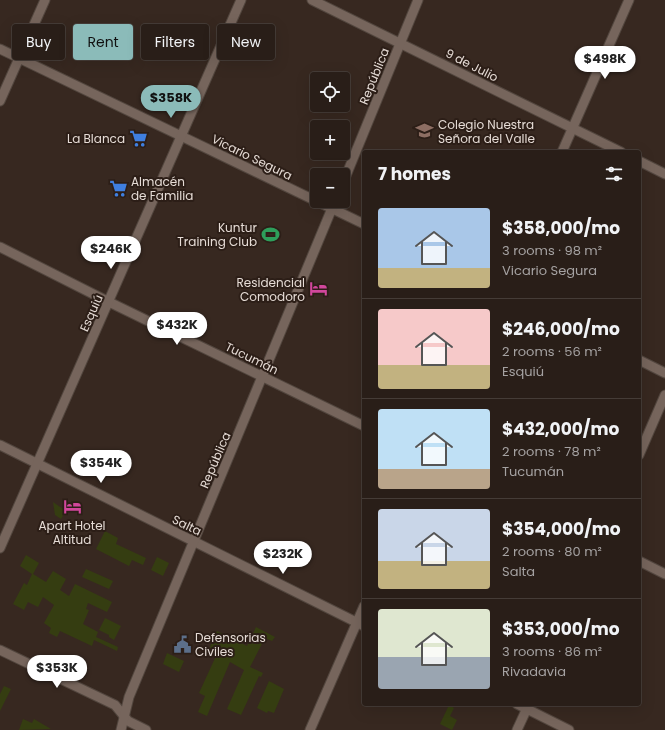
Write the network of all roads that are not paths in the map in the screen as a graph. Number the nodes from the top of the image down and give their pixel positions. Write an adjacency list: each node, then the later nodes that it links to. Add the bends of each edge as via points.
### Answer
1 (45, 0): 6 (street)
2 (241, 0): 14 (street, Esquiú)
3 (312, 0): 7 (street, 9 de Julio)
4 (418, 0): 7 (street, República)
5 (629, 0): 13 (street)
6 (34, 24)
7 (401, 42): 13 (street, 9 de Julio); 18 (street, República)
8 (0, 49): 9 (street, Vicario Segura)
9 (12, 56)
10 (18, 60): 12 (street)
11 (20, 60): 14 (street, Vicario Segura)
12 (0, 102)
13 (572, 128): 15 (street); 16 (street, 9 de Julio)
14 (181, 136): 20 (street, Vicario Segura); 25 (street, Esquiú)
15 (563, 150)
16 (617, 150)
17 (641, 162): 19 (street)
18 (349, 168)
19 (665, 174)
20 (310, 194)
21 (333, 208): 28 (street, República)
22 (339, 208): 23 (street, Vicario Segura)
23 (362, 223)
24 (0, 247): 25 (street, Tucumán)
25 (109, 302): 28 (street, Tucumán); 33 (street, Esquiú)
26 (641, 361): 27 (street)
27 (665, 373)
28 (264, 376): 30 (street, Tucumán); 34 (street, República)
29 (665, 395): 32 (street)
30 (362, 425)
31 (0, 445): 33 (street, Salta)
32 (641, 450)
33 (38, 464): 34 (street, Salta); 35 (street, Esquiú)
34 (193, 542): 38 (street, Salta); 41 (street, República, via 129,697)
35 (0, 548)
36 (641, 562): 37 (street)
37 (665, 574)
38 (360, 624): 44 (street)
39 (0, 650): 41 (street, via 115,705)
40 (528, 706): 45 (street); 46 (street)
41 (124, 716): 42 (street, República); 43 (street)
42 (121, 730)
43 (146, 730)
44 (310, 730)
45 (517, 730)
46 (568, 730)

